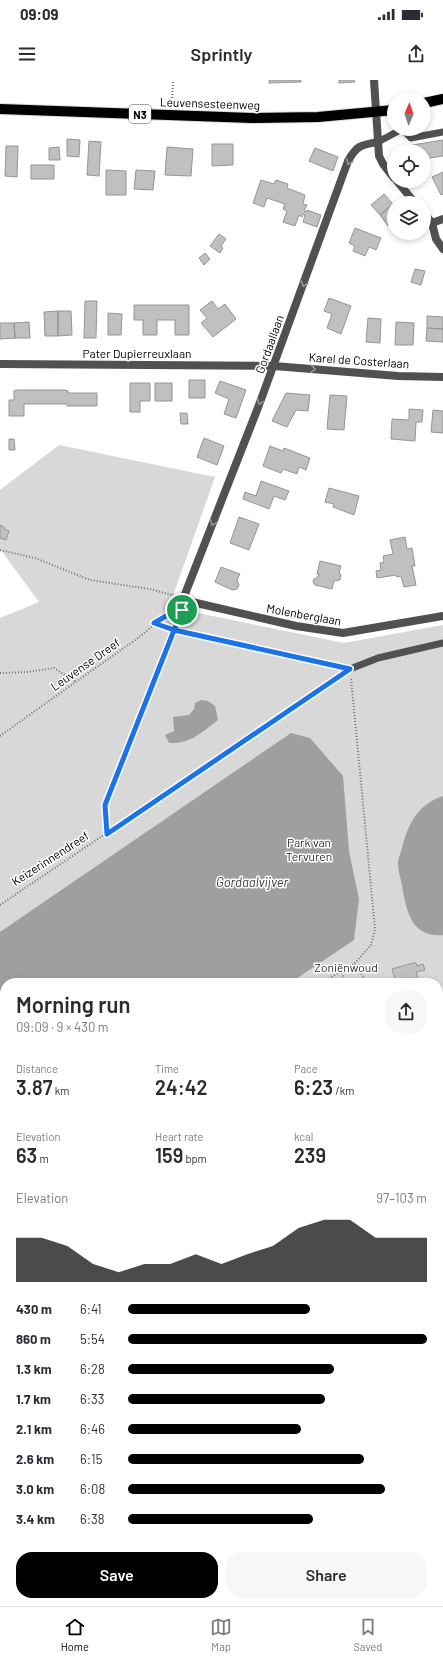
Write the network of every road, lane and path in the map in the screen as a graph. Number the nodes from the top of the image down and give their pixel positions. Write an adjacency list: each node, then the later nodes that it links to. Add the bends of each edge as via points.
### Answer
1 (173, 80): 8 (path)
2 (374, 80): 7 (street)
3 (443, 99): 4 (main road)
4 (431, 102)
5 (0, 109): 8 (main road, Leuvensesteenweg / N3)
6 (387, 111): 7 (main road, Leuvensesteenweg / N3)
7 (376, 113): 8 (main road, Leuvensesteenweg / N3, via 281,118); 14 (street)
8 (172, 115)
9 (443, 132): 10 (lane)
10 (431, 134)
11 (389, 136): 14 (lane)
12 (409, 136): 13 (lane)
13 (422, 136)
14 (378, 142): 15 (street, via 379,156); 22 (street, Gordaallaan, one-way to 22, via 360,146 348,161)
15 (387, 169)
16 (403, 188): 17 (street)
17 (409, 196)
18 (443, 219): 19 (street)
19 (432, 223): 20 (street, via 436,239)
20 (443, 249)
21 (0, 364): 22 (street, Pater Dupierreuxlaan)
22 (274, 366): 23 (street, Karel de Costerlaan, one-way to 23); 25 (street, Gordaallaan, one-way to 25, via 185,594)
23 (443, 377)
24 (0, 550): 25 (path, via 36,558 90,580 149,589)
25 (186, 598): 26 (street, Molenberglaan, via 192,602 296,626 343,633)
26 (443, 616)
27 (154, 623): 28 (path); 28 (path, Leuvense Dreef, via 182,610); 32 (path, Leuvense Dreef, via 133,642)
28 (174, 630): 30 (path); 34 (path, via 105,805)
29 (443, 643): 30 (lane, via 378,658)
30 (350, 669): 34 (path, Keizerinnendreef); 36 (path, via 375,929 371,945)
31 (0, 673): 32 (path, via 54,668)
32 (76, 682): 33 (path, Leuvense Dreef)
33 (0, 736)
34 (107, 834): 35 (path, Keizerinnendreef)
35 (0, 905)
36 (354, 964): 37 (path); 40 (path)
37 (341, 973): 38 (path); 39 (path)
38 (331, 978)
39 (344, 978)
40 (364, 978)

